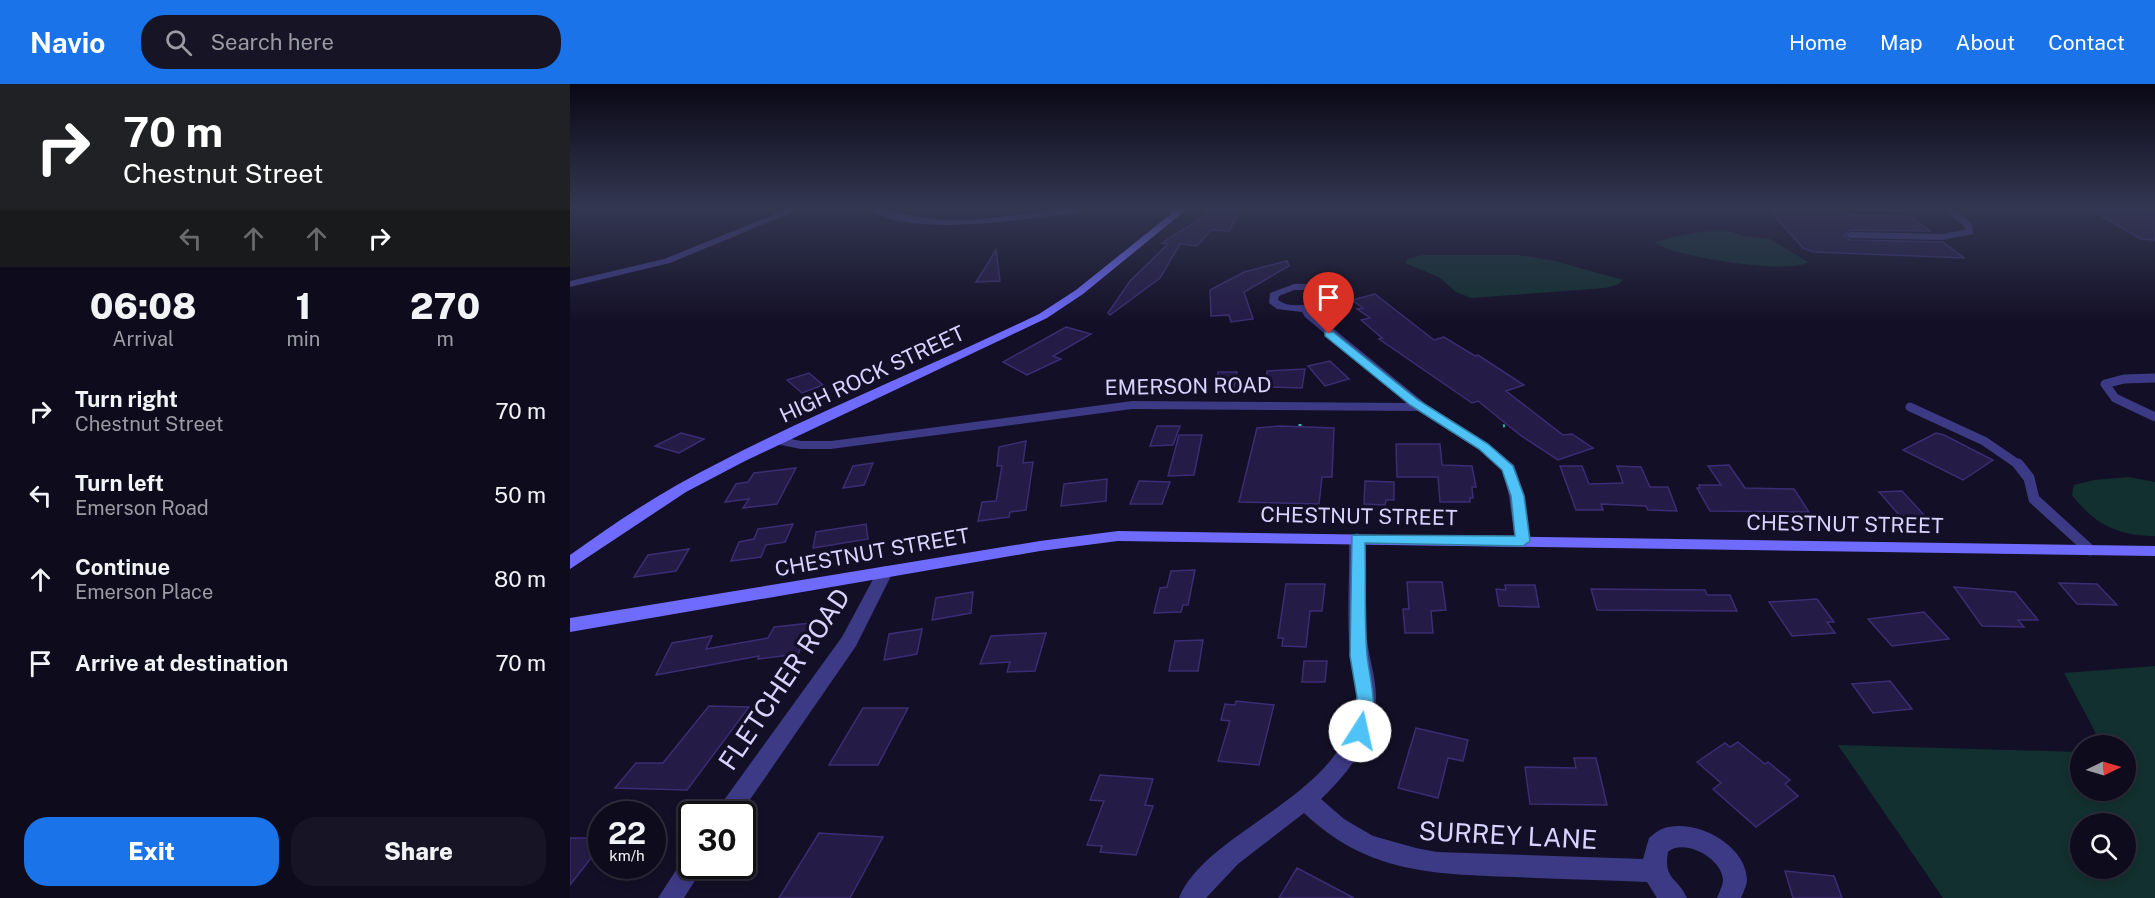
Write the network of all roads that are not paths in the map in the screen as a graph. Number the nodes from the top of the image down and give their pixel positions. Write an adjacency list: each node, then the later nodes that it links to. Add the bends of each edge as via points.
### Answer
1 (702, 247): 3 (street, via 667,261)
2 (1135, 247): 9 (main road, HIGH ROCK STREET, via 1056,308)
3 (570, 284)
4 (1305, 309): 6 (street, via 1314,322)
5 (2155, 378): 8 (lane, via 2105,384 2115,398)
6 (1421, 407): 9 (street, EMERSON ROAD, via 1132,405 831,445); 11 (street, via 1483,446 1509,468)
7 (1910, 407): 12 (lane, via 2015,460 2029,478 2034,499)
8 (2155, 417)
9 (776, 440): 14 (main road, HIGH ROCK STREET, via 670,496)
10 (1357, 538): 11 (main road, CHESTNUT STREET); 15 (main road, CHESTNUT STREET, via 1118,536); 17 (street, via 1358,630 1365,714 1350,750)
11 (1523, 541): 12 (main road, CHESTNUT STREET)
12 (2090, 550): 13 (main road, CHESTNUT STREET)
13 (2155, 551)
14 (570, 563)
15 (885, 572): 16 (main road, CHESTNUT STREET); 18 (street, FLETCHER ROAD, via 849,641)
16 (570, 626)
17 (1305, 799): 19 (street, SURREY LANE, via 1334,827 1358,842 1404,858 1437,863); 22 (street, via 1230,854)
18 (735, 801)
19 (1654, 871): 23 (street, via 1661,885); 24 (street, via 1656,847 1664,840 1675,835 1697,838 1719,851 1729,864 1734,882)
20 (683, 879): 21 (street)
21 (670, 898)
22 (1191, 898)
23 (1675, 898)
24 (1729, 898)

